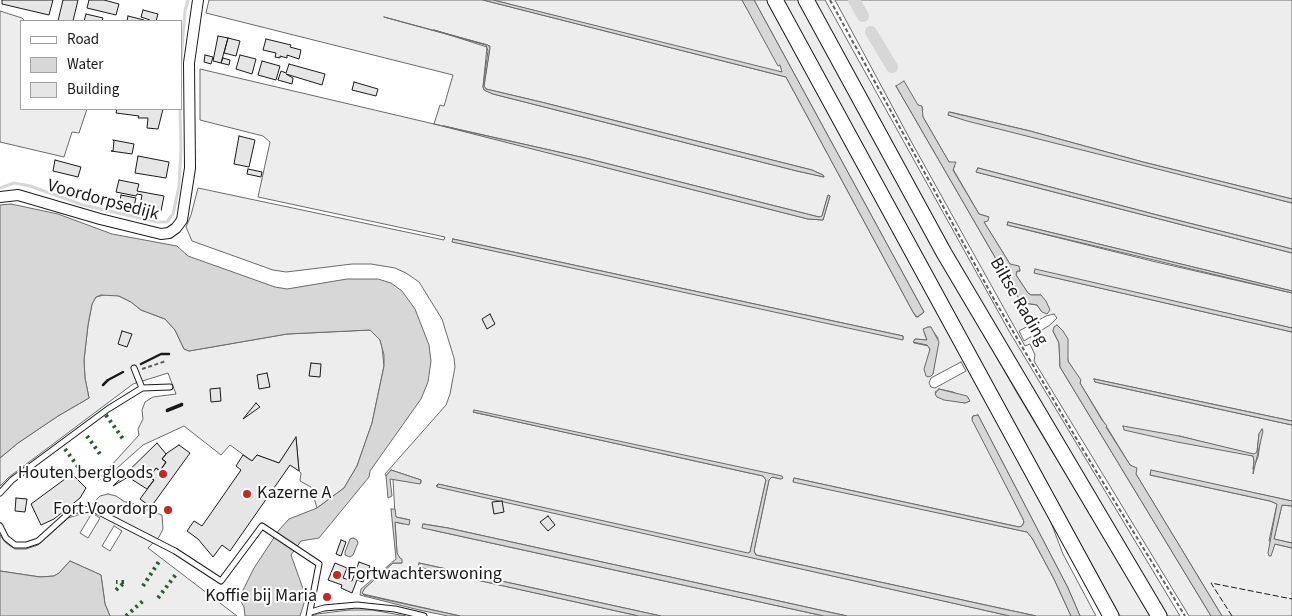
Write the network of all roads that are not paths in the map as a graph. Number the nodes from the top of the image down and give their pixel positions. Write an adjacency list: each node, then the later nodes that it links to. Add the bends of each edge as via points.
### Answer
1 (198, 0): 4 (street, Voordorpsedijk, via 189,63 190,168 182,220 176,228 161,234 18,195)
2 (775, 0): 12 (main road)
3 (806, 0): 13 (main road, via 944,253)
4 (0, 197)
5 (134, 368): 7 (lane)
6 (170, 387): 7 (lane)
7 (142, 388): 8 (lane, via 108,409 12,480)
8 (0, 493)
9 (0, 526): 10 (lane, via 6,538 15,545 26,545 38,540 69,513 93,509 175,551 221,581 262,526 319,564)
10 (310, 614): 11 (lane, via 324,608 365,606)
11 (424, 616)
12 (1112, 616)
13 (1159, 616)

